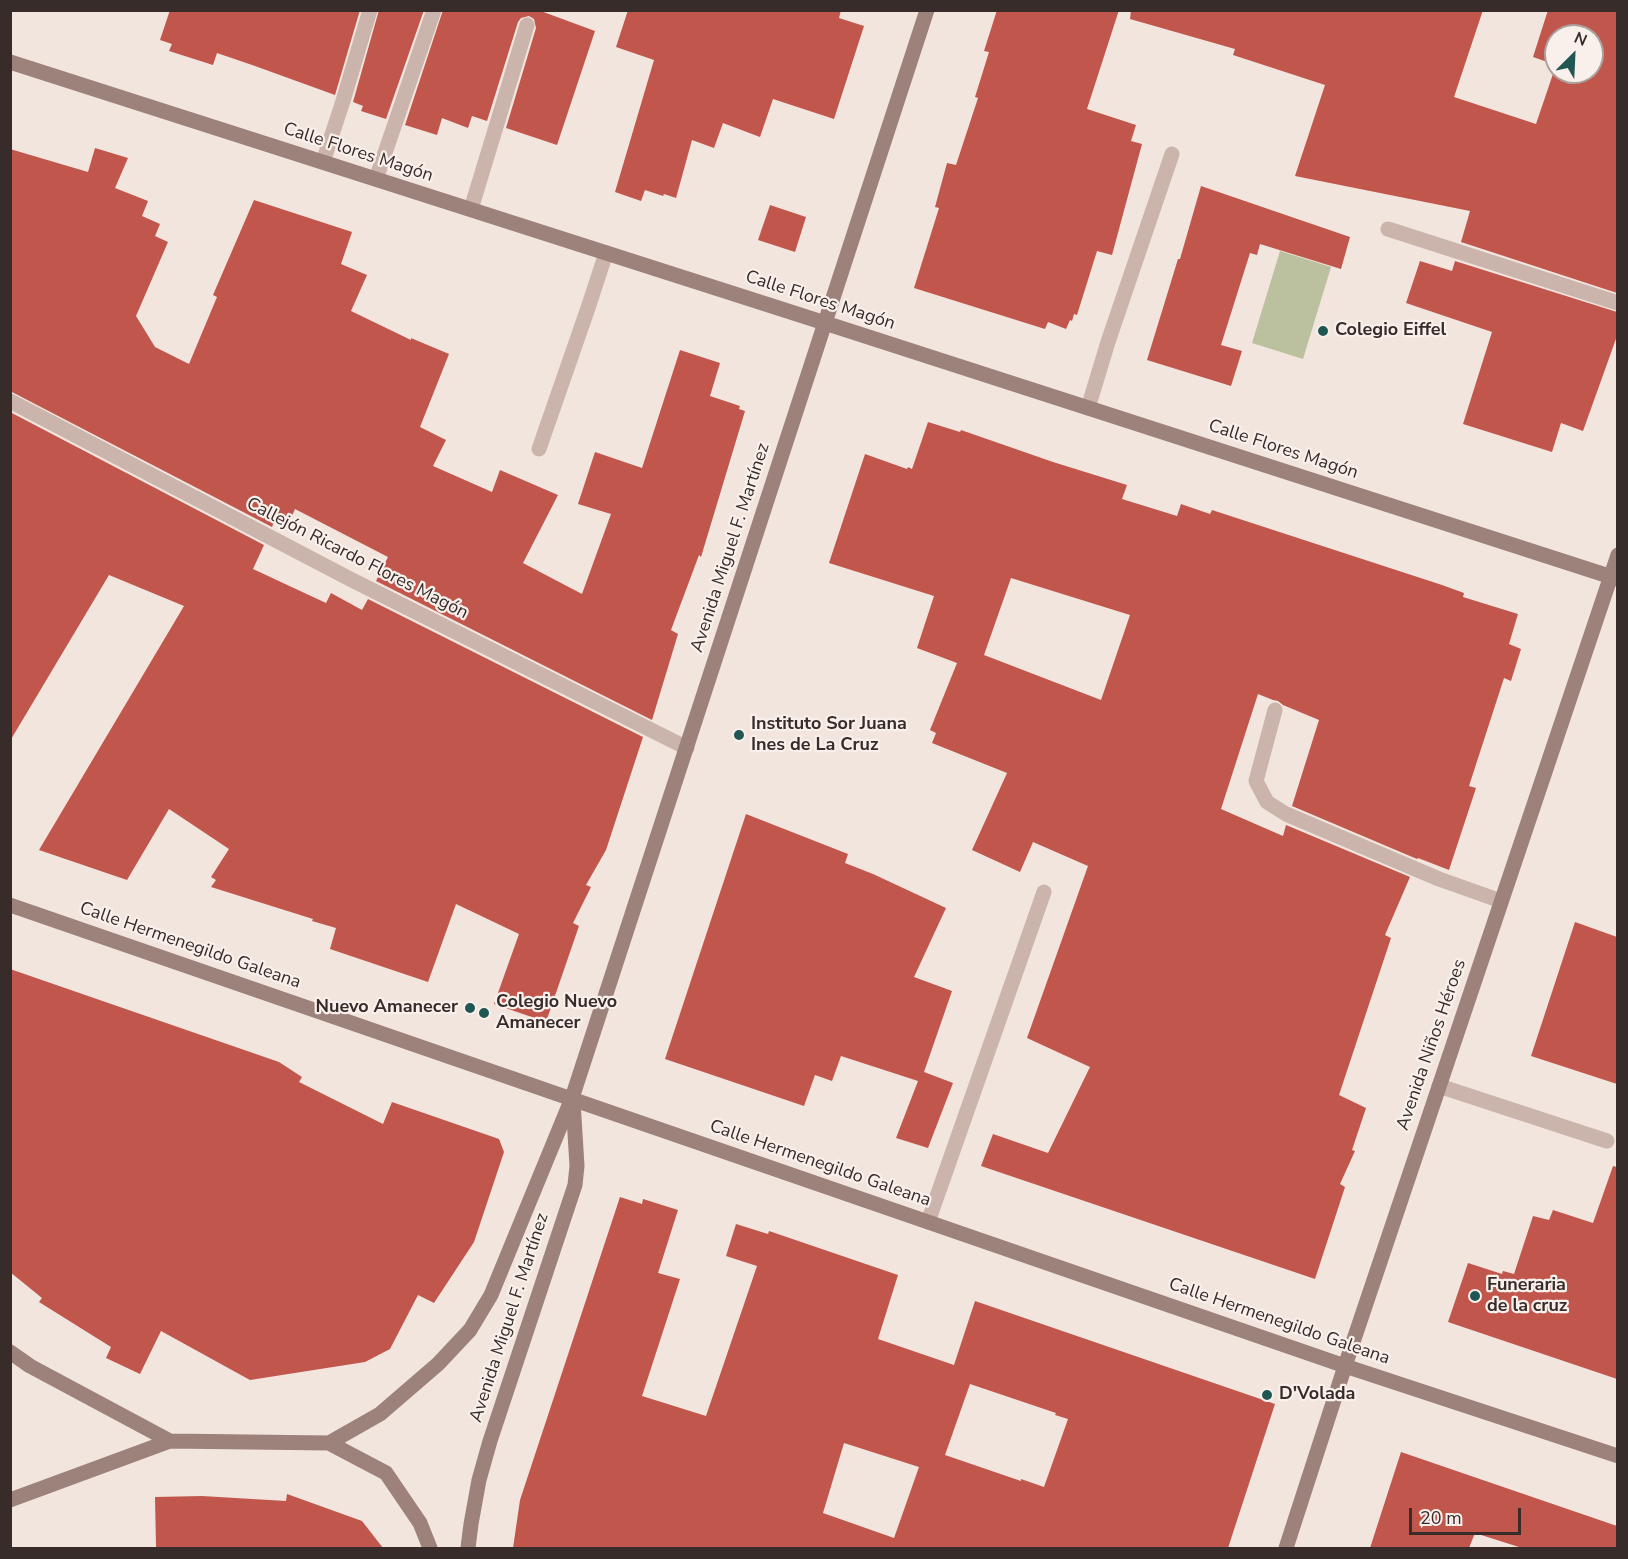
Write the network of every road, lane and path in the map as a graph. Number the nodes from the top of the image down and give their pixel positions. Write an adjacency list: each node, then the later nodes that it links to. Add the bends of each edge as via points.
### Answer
1 (369, 10): 7 (lane)
2 (434, 10): 8 (lane)
3 (927, 10): 13 (street, Avenida Miguel F. Martínez)
4 (527, 25): 9 (lane)
5 (10, 62): 7 (street, Calle Flores Magón)
6 (1172, 154): 15 (lane)
7 (323, 162): 8 (street, Calle Flores Magón)
8 (376, 179): 9 (street, Calle Flores Magón)
9 (471, 209): 11 (street, Calle Flores Magón)
10 (1388, 229): 12 (lane)
11 (606, 253): 13 (street, Calle Flores Magón); 16 (lane)
12 (1617, 303)
13 (825, 323): 15 (street, Calle Flores Magón); 20 (street, Avenida Miguel F. Martínez)
14 (10, 401): 20 (lane, Callejón Ricardo Flores Magón, via 350,579)
15 (1088, 408): 18 (street, Calle Flores Magón)
16 (539, 449)
17 (1617, 555): 18 (street, Avenida Niños Héroes)
18 (1614, 578): 22 (street, Avenida Niños Héroes)
19 (1275, 710): 22 (lane, via 1256,780 1267,802 1286,814 1439,879)
20 (687, 748): 25 (street, Avenida Miguel F. Martínez)
21 (1044, 892): 27 (lane)
22 (1501, 901): 24 (street, Avenida Niños Héroes)
23 (10, 905): 25 (street, Calle Hermenegildo Galeana)
24 (1439, 1086): 26 (lane); 29 (street, Avenida Niños Héroes)
25 (572, 1098): 27 (street, Calle Hermenegildo Galeana); 31 (street, Avenida Miguel F. Martínez, via 491,1295 470,1329 438,1364 380,1413); 35 (street, Avenida Miguel F. Martínez, via 578,1166 575,1185 490,1441)
26 (1607, 1141)
27 (928, 1222): 29 (street, Calle Hermenegildo Galeana)
28 (10, 1352): 30 (street)
29 (1345, 1366): 32 (street, Calle Hermenegildo Galeana); 36 (street, Avenida Niños Héroes)
30 (170, 1441): 31 (street); 33 (street)
31 (329, 1443): 34 (street, via 386,1473 420,1522)
32 (1617, 1456)
33 (10, 1500)
34 (430, 1548)
35 (468, 1548)
36 (1286, 1548)

